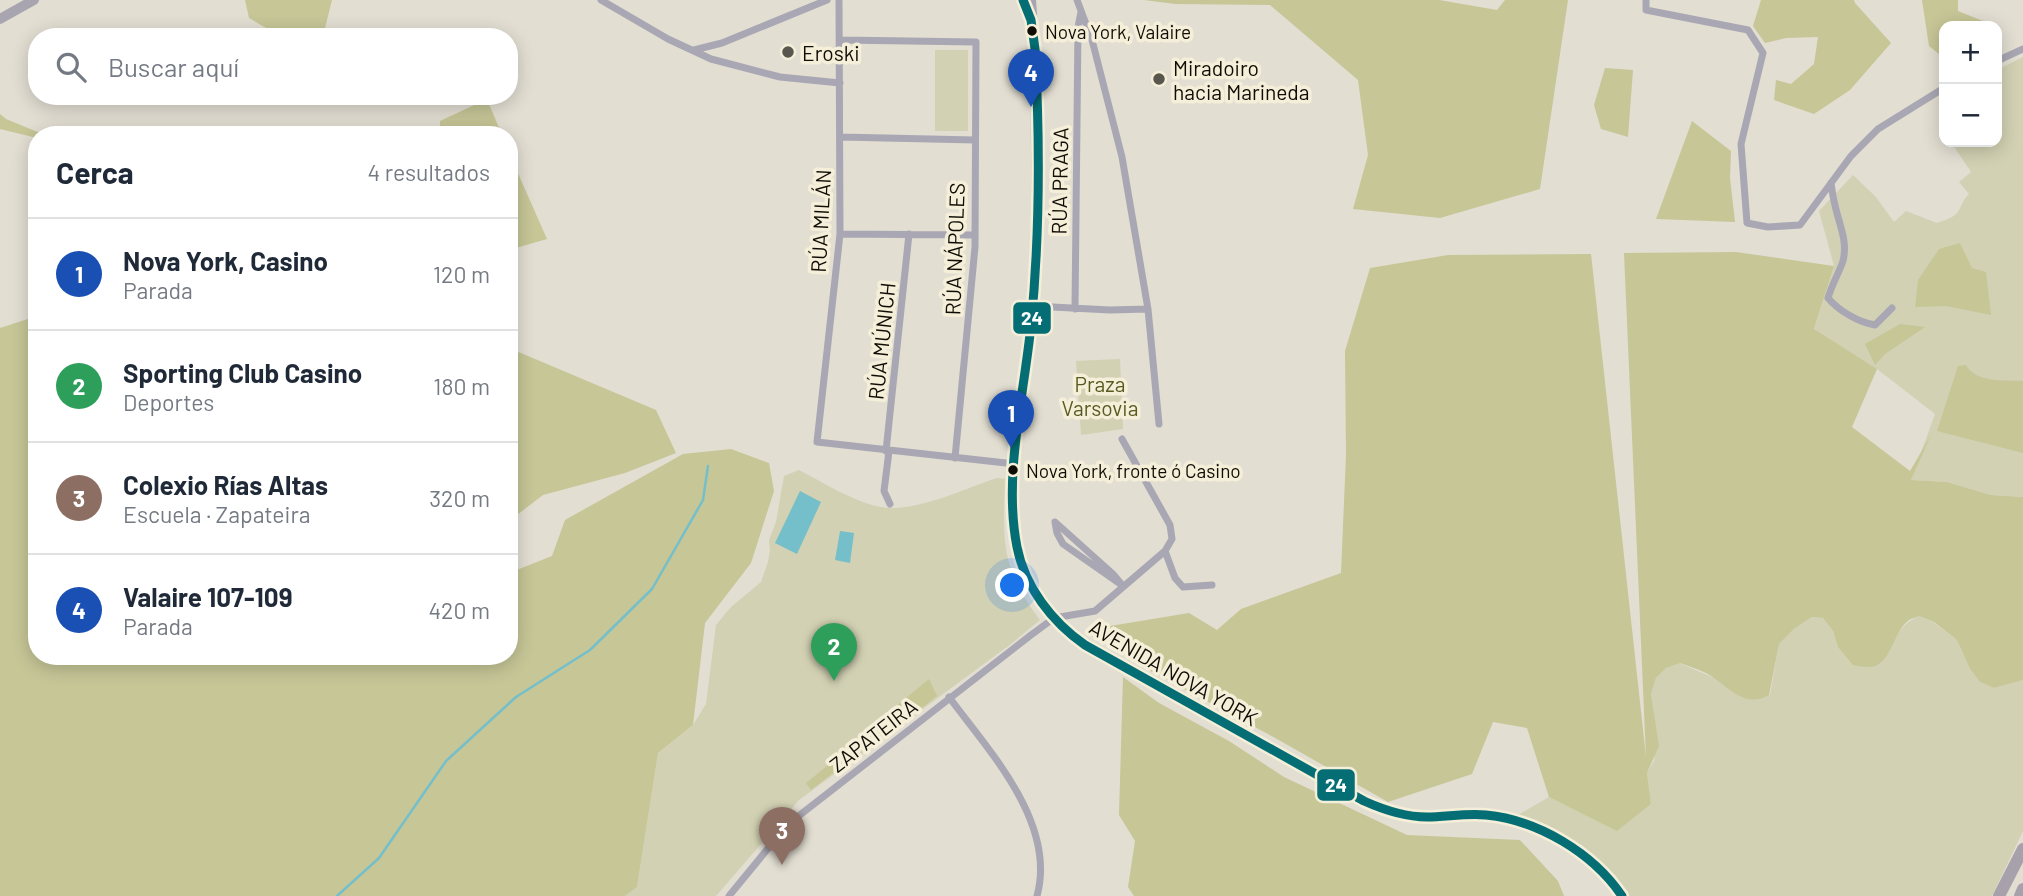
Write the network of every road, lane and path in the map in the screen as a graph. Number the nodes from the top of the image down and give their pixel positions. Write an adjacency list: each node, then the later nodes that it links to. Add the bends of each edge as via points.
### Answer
1 (34, 0): 10 (street)
2 (601, 0): 15 (street)
3 (827, 0): 13 (street)
4 (839, 0): 12 (street, RÚA MILÁN)
5 (1023, 0): 11 (street, AVENIDA NOVA YORK)
6 (1031, 0): 11 (street, AVENIDA NOVA YORK)
7 (1077, 0): 9 (street)
8 (1646, 0): 22 (street, via 1646,10 1748,30 1763,53 1741,144 1747,223 1800,226)
9 (1081, 12): 28 (street, RÚA PRAGA); 29 (street, via 1122,157)
10 (0, 19)
11 (1034, 34): 26 (street, AVENIDA NOVA YORK, via 1038,168)
12 (840, 40): 18 (street, RÚA MILÁN); 21 (street, RÚA NÁPOLES, via 976,41)
13 (722, 43): 15 (street); 17 (street, via 716,52)
14 (2023, 49): 16 (street)
15 (693, 50): 17 (street)
16 (2002, 59)
17 (730, 64): 18 (street, via 780,77)
18 (840, 83): 20 (street, RÚA MILÁN)
19 (1939, 91): 22 (street, via 1878,129)
20 (840, 137): 21 (street); 23 (street, RÚA MILÁN)
21 (975, 140): 25 (street, RÚA NÁPOLES)
22 (1831, 183): 27 (street, via 1845,247 1828,298 1836,307 1875,325)
23 (840, 234): 24 (street); 32 (street, RÚA MILÁN, via 817,442)
24 (909, 234): 25 (street); 32 (street, RÚA MÚNICH)
25 (975, 235): 33 (street, RÚA NÁPOLES)
26 (1033, 306): 28 (street); 34 (street, AVENIDA NOVA YORK)
27 (1892, 308)
28 (1075, 309): 29 (street)
29 (1148, 309): 30 (street)
30 (1159, 424)
31 (1122, 439): 36 (street, via 1170,525 1172,539)
32 (888, 451): 33 (street); 35 (street, RÚA MÚNICH, via 884,491)
33 (955, 458): 34 (street)
34 (1015, 464): 39 (street, AVENIDA NOVA YORK, via 1017,549 1024,572)
35 (890, 504)
36 (1165, 551): 37 (street, via 1183,587); 38 (street)
37 (1212, 585)
38 (1124, 586): 38 (street, via 1113,574 1055,522 1063,544); 39 (street, via 1095,611)
39 (1054, 618): 40 (street, ZAPATEIRA); 46 (street, AVENIDA NOVA YORK, via 1106,656 1364,801 1407,816 1489,815 1522,824 1576,849 1607,875)
40 (949, 697): 44 (street, ZAPATEIRA, via 796,818); 45 (street, via 1012,782 1027,811 1039,844)
41 (2023, 849): 47 (highway)
42 (2023, 858): 48 (highway)
43 (2023, 889): 49 (highway)
44 (729, 896)
45 (1037, 896)
46 (1622, 896)
47 (2000, 896)
48 (2009, 896)
49 (2020, 896)

